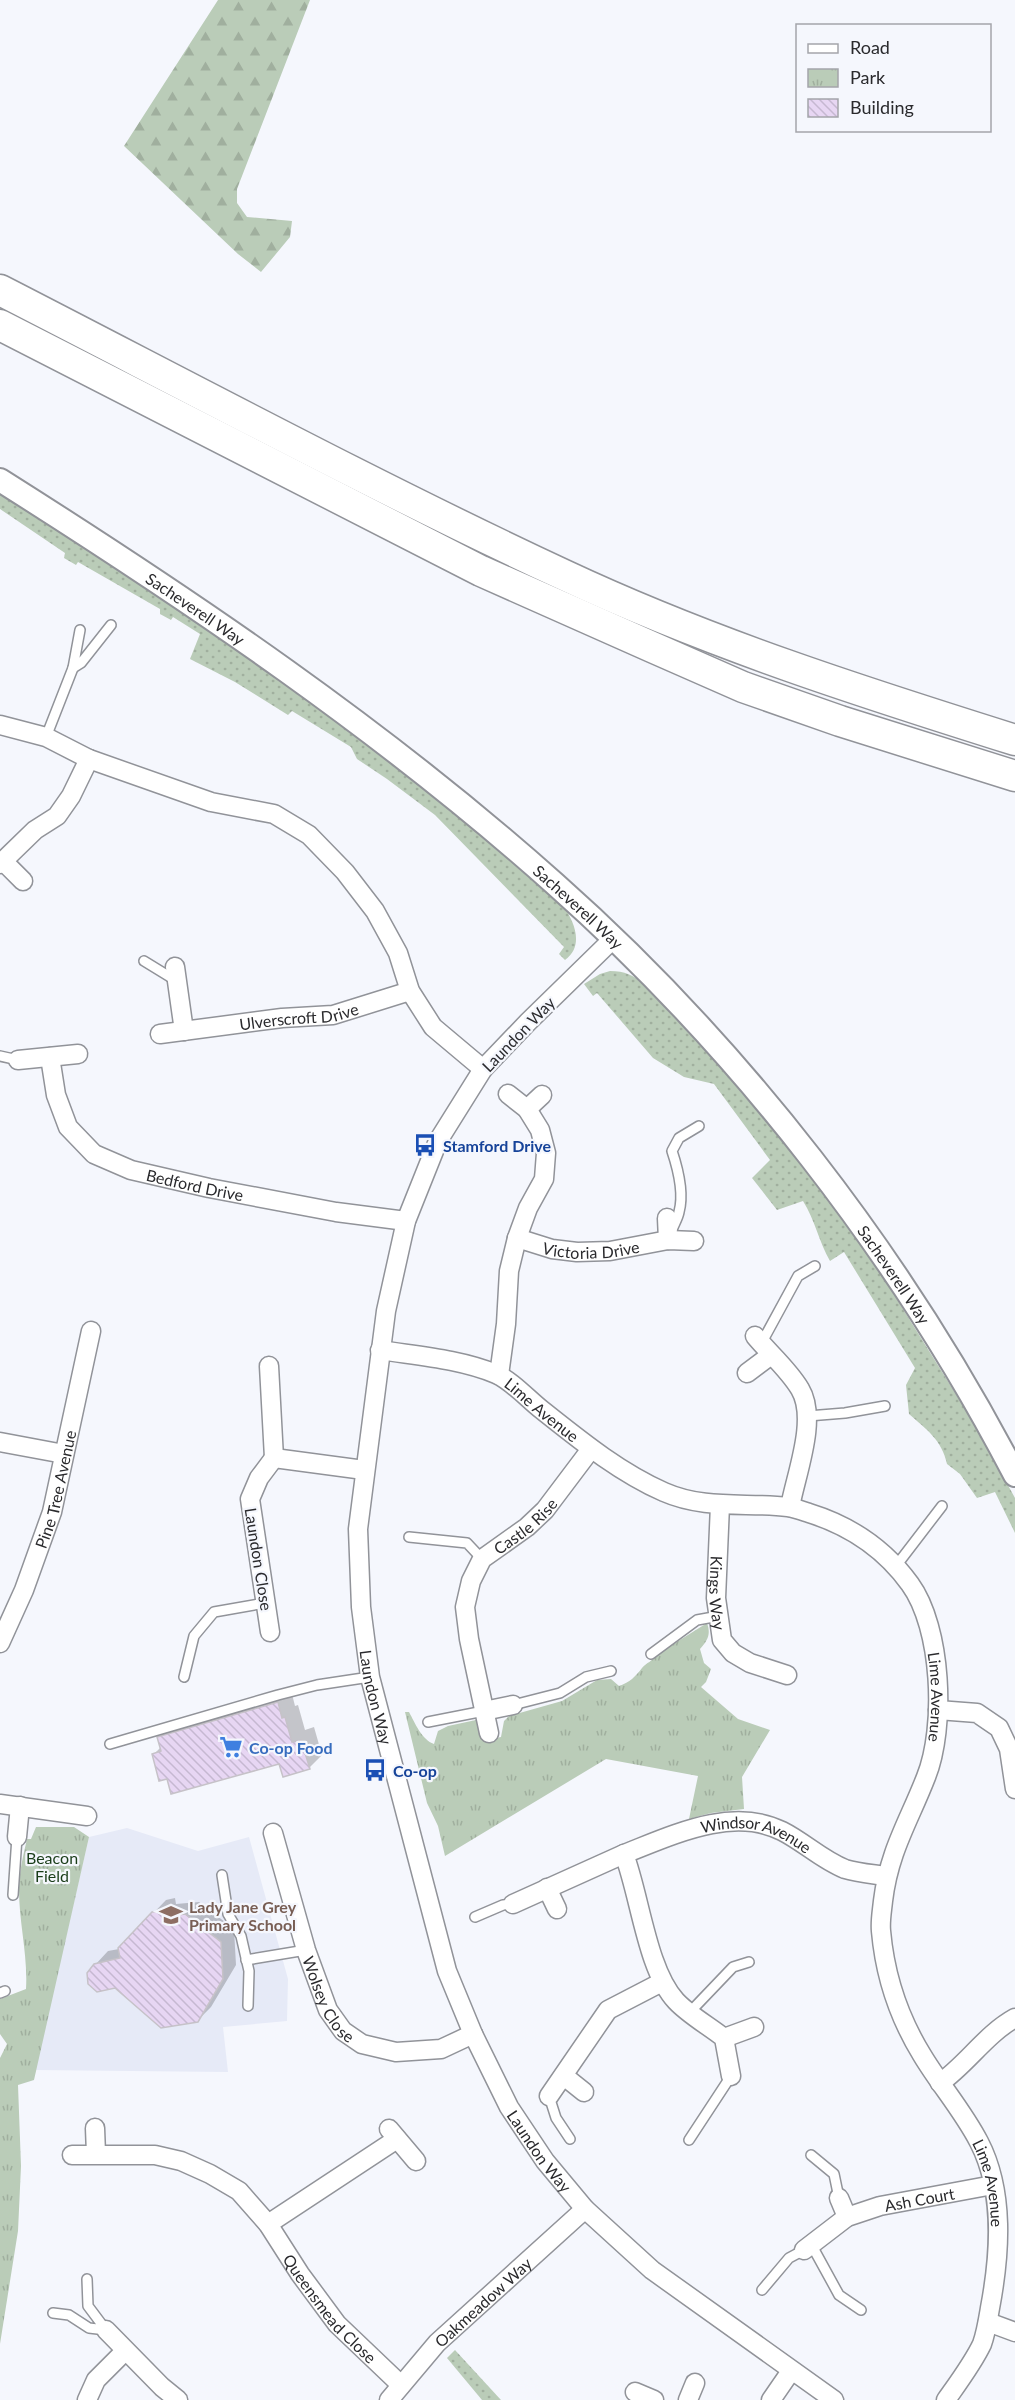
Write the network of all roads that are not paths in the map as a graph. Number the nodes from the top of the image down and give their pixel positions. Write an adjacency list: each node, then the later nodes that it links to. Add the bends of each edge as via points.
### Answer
1 (0, 290): 9 (highway, via 565,575 731,645)
2 (0, 325): 11 (highway, via 481,571 609,628 743,687)
3 (0, 480): 14 (street, Sacheverell Way, via 235,635 324,699 502,837)
4 (111, 625): 6 (lane)
5 (80, 630): 6 (lane)
6 (73, 668): 8 (lane)
7 (0, 725): 8 (street)
8 (46, 737): 10 (street)
9 (1015, 740)
10 (89, 759): 12 (street, via 57,816 35,830); 17 (street, via 211,802 274,814 309,836 345,872 375,911 398,953)
11 (1015, 776)
12 (2, 863): 13 (street)
13 (23, 881)
14 (614, 938): 23 (street, Laundon Way); 47 (street, Sacheverell Way, via 688,1013 814,1161 944,1351)
15 (144, 961): 16 (lane)
16 (176, 974): 18 (street)
17 (410, 991): 18 (street, Ulverscroft Drive, via 333,1015); 23 (street, via 433,1027)
18 (184, 1031): 19 (street, Ulverscroft Drive)
19 (160, 1035)
20 (78, 1054): 21 (street)
21 (50, 1057): 22 (street); 29 (street, Bedford Drive, via 56,1095 69,1127 94,1154 131,1170 209,1188)
22 (9, 1058)
23 (483, 1069): 29 (street, Laundon Way, via 438,1141)
24 (508, 1094): 26 (street, Victoria Drive)
25 (542, 1095): 26 (street)
26 (527, 1109): 30 (street, Victoria Drive, via 540,1130 546,1153 544,1179)
27 (699, 1126): 31 (lane, via 679,1138 672,1151 680,1211)
28 (667, 1218): 31 (street)
29 (406, 1221): 36 (street, Laundon Way)
30 (517, 1238): 31 (street, Victoria Drive, via 577,1252 610,1251); 39 (street, Victoria Drive, via 509,1271)
31 (668, 1240): 32 (street, Victoria Drive)
32 (694, 1241)
33 (815, 1266): 35 (lane, via 798,1276)
34 (91, 1331): 44 (street, Pine Tree Avenue)
35 (762, 1345): 38 (street); 41 (street, via 801,1390)
36 (380, 1350): 39 (street, Lime Avenue); 46 (street, Laundon Way)
37 (269, 1366): 45 (street)
38 (747, 1373)
39 (499, 1375): 43 (street, Lime Avenue)
40 (885, 1406): 41 (lane)
41 (808, 1416): 50 (street, via 805,1448)
42 (0, 1442): 44 (street)
43 (591, 1449): 48 (street, Lime Avenue, via 666,1493); 52 (street, Castle Rise, via 545,1510)
44 (64, 1454): 57 (street, Pine Tree Avenue, via 52,1512)
45 (274, 1458): 46 (street); 54 (street, Laundon Close, via 250,1499)
46 (364, 1470): 62 (street, Laundon Way, via 358,1528 361,1606)
47 (1015, 1475)
48 (720, 1505): 50 (street, Lime Avenue); 55 (street, Kings Way)
49 (942, 1506): 53 (lane)
50 (790, 1507): 53 (street, Lime Avenue, via 858,1533)
51 (409, 1537): 52 (lane, via 466,1543)
52 (482, 1559): 65 (street, Castle Rise, via 471,1581 465,1607)
53 (896, 1566): 64 (street, Lime Avenue, via 913,1587 934,1640)
54 (265, 1603): 56 (street, Laundon Close); 61 (lane, via 214,1612 194,1636)
55 (718, 1616): 58 (lane, via 698,1620); 60 (street, Kings Way, via 722,1640 733,1653)
56 (270, 1632)
57 (0, 1643)
58 (651, 1654)
59 (612, 1671): 63 (lane, via 586,1677 560,1694)
60 (787, 1675)
61 (184, 1677)
62 (370, 1677): 68 (lane, via 278,1695); 91 (street, Laundon Way, via 447,1971)
63 (513, 1705): 65 (street)
64 (938, 1710): 69 (street, via 977,1713 999,1728 1009,1749); 77 (street, Lime Avenue, via 928,1773 903,1826)
65 (484, 1711): 66 (lane); 67 (street, Castle Rise)
66 (428, 1722)
67 (489, 1733)
68 (110, 1744)
69 (1015, 1789)
70 (0, 1804): 71 (street)
71 (20, 1806): 72 (street); 74 (street)
72 (87, 1816)
73 (273, 1833): 83 (street, Wolsey Close)
74 (17, 1837): 79 (lane)
75 (624, 1854): 77 (street, Windsor Avenue, via 693,1829 720,1822 751,1821 780,1830 846,1869); 78 (street, Windsor Avenue); 86 (street)
76 (222, 1875): 84 (lane, via 228,1914 242,1936)
77 (886, 1876): 95 (street, Lime Avenue, via 880,1926 887,1975 897,2007)
78 (547, 1888): 80 (street, Windsor Avenue); 81 (street)
79 (13, 1894)
80 (513, 1904): 82 (lane)
81 (557, 1909)
82 (475, 1917)
83 (306, 1950): 84 (lane); 91 (street, Wolsey Close, via 328,2010 343,2031 362,2044 415,2052 441,2049)
84 (246, 1960): 87 (lane)
85 (749, 1962): 88 (lane, via 733,1967)
86 (662, 1982): 88 (street); 93 (street, via 608,2010)
87 (248, 2006)
88 (690, 2012): 92 (street)
89 (1015, 2018): 95 (street)
90 (754, 2027): 92 (street)
91 (473, 2034): 107 (street, Laundon Way, via 509,2107)
92 (724, 2038): 94 (street)
93 (564, 2076): 96 (street); 97 (street)
94 (731, 2076): 100 (lane)
95 (940, 2082): 105 (street, Lime Avenue, via 980,2143)
96 (584, 2092)
97 (549, 2096): 99 (lane, via 556,2118)
98 (95, 2128): 101 (street)
99 (570, 2139)
100 (690, 2140)
101 (96, 2154): 102 (street, Queensmead Close); 109 (street, Queensmead Close, via 155,2155 181,2161 238,2191)
102 (72, 2155)
103 (811, 2155): 106 (lane, via 834,2174)
104 (416, 2161): 109 (street, via 393,2134)
105 (993, 2185): 108 (street, Ash Court, via 880,2206); 115 (street, Lime Avenue, via 998,2222 997,2271)
106 (839, 2198): 108 (street)
107 (585, 2209): 119 (street, Laundon Way, via 652,2271); 121 (street, Oakmeadow Way, via 437,2343)
108 (847, 2217): 110 (street, Ash Court)
109 (268, 2224): 121 (street, Queensmead Close, via 337,2324)
110 (807, 2247): 112 (lane, via 789,2258); 113 (lane, via 839,2295)
111 (87, 2279): 116 (lane, via 88,2306)
112 (762, 2290)
113 (861, 2310)
114 (53, 2313): 116 (lane, via 69,2315 89,2328)
115 (988, 2322): 117 (street); 130 (street, Lime Avenue, via 981,2344)
116 (106, 2330): 118 (street)
117 (1015, 2332)
118 (125, 2350): 123 (street, via 96,2380); 124 (street)
119 (791, 2371): 128 (street); 129 (street, Laundon Way)
120 (695, 2383): 127 (street)
121 (401, 2385): 125 (street, Oakmeadow Way)
122 (635, 2392): 126 (street)
123 (87, 2400)
124 (178, 2400)
125 (389, 2400)
126 (654, 2400)
127 (688, 2400)
128 (771, 2400)
129 (834, 2400)
130 (946, 2400)

